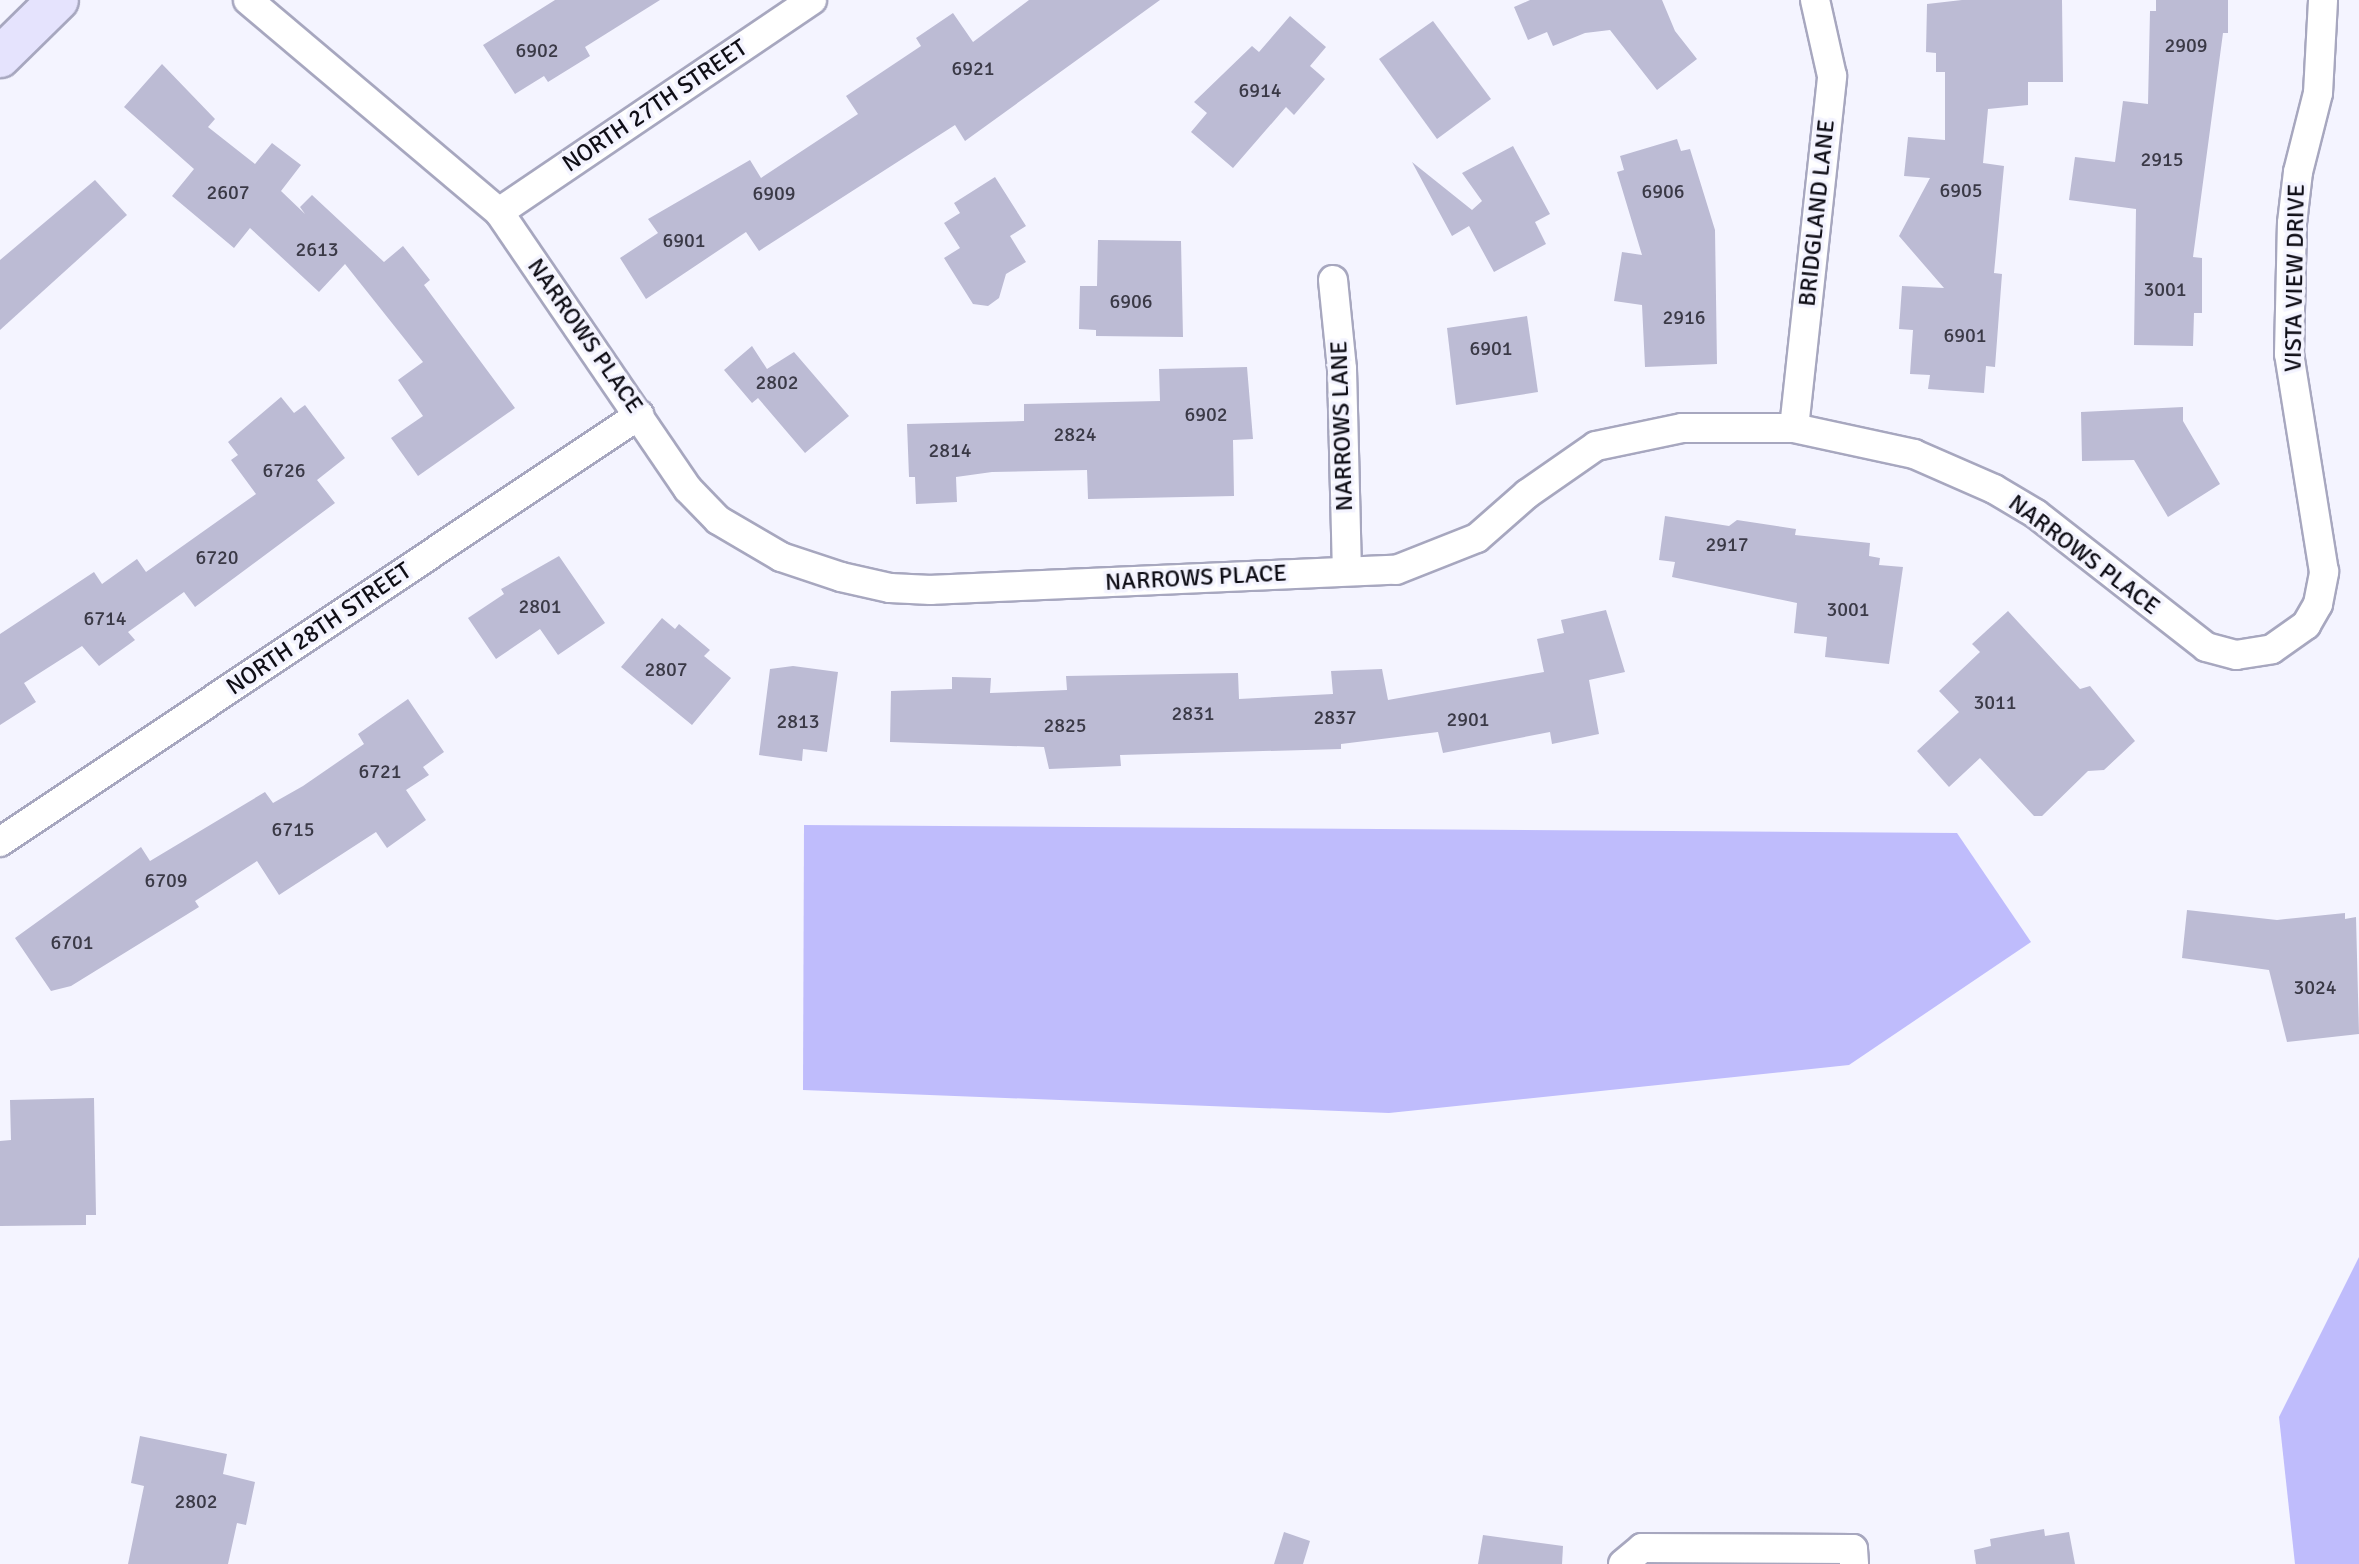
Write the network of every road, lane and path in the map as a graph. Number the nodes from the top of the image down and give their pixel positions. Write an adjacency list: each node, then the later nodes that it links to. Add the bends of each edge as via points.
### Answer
1 (58, 0): 6 (main road)
2 (248, 0): 7 (street, NARROWS PLACE)
3 (812, 0): 7 (street, NORTH 27TH STREET)
4 (1815, 0): 10 (street, BRIDGLAND LANE, via 1832,76)
5 (2323, 0): 12 (street, VISTA VIEW DRIVE, via 2318,93 2294,210 2289,354 2324,572 2318,604)
6 (0, 57)
7 (499, 212): 9 (street, NARROWS PLACE)
8 (1333, 280): 11 (street, NARROWS LANE, via 1342,369)
9 (639, 415): 11 (street, NARROWS PLACE, via 688,489 718,520 781,557 890,588); 13 (street, NORTH 28TH STREET)
10 (1794, 428): 11 (street, NARROWS PLACE, via 1682,428 1629,435 1596,446 1527,494 1477,538 1419,564); 12 (street, NARROWS PLACE, via 1914,454 1994,489 2036,514 2206,647 2255,655)
11 (1347, 571)
12 (2288, 641)
13 (0, 842)
14 (1623, 1564): 15 (street, via 1642,1548 1853,1549)
15 (1854, 1564)

